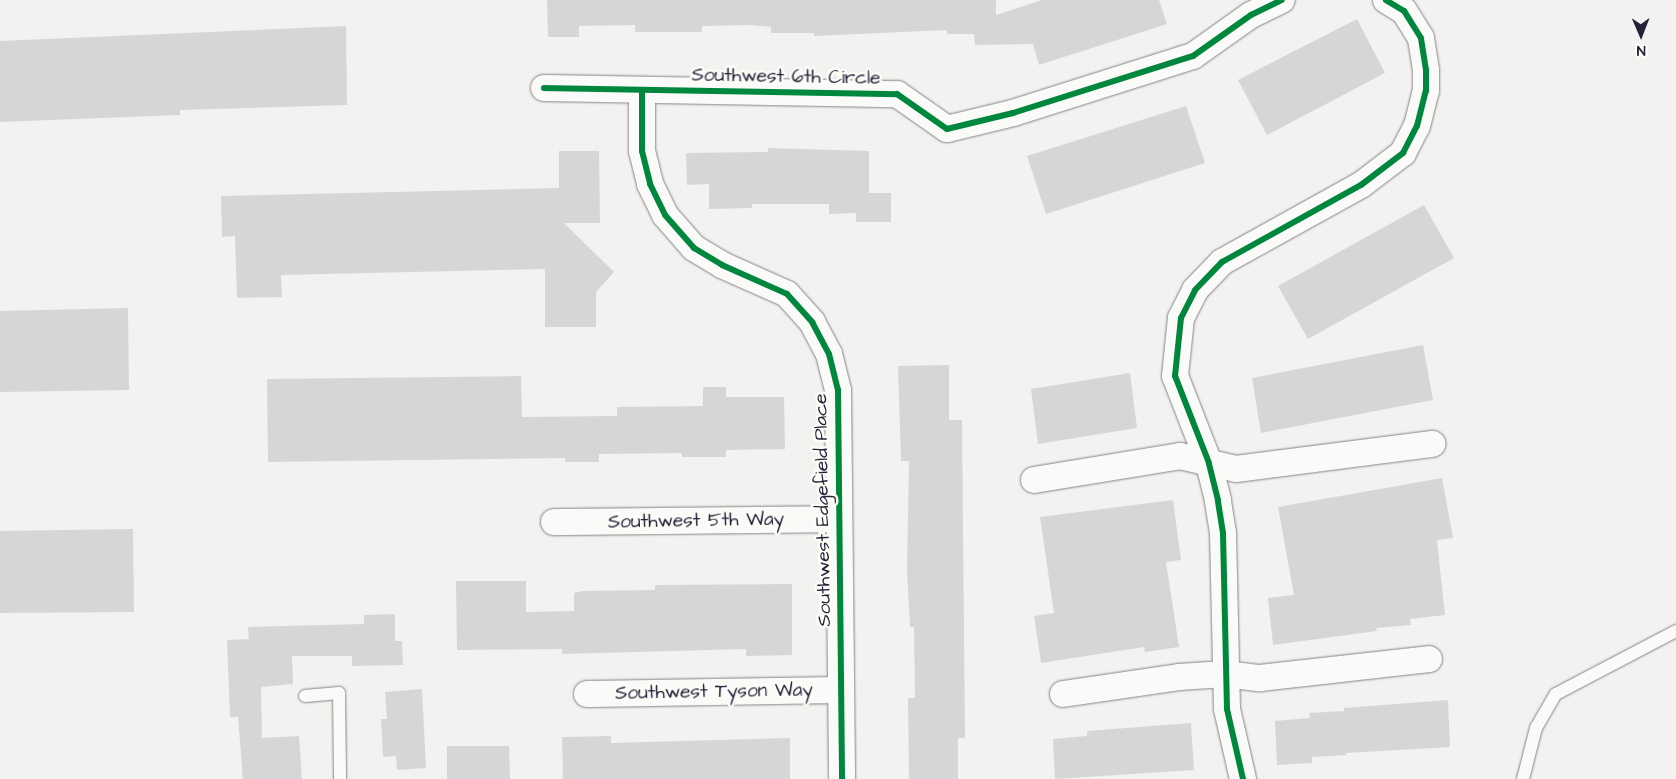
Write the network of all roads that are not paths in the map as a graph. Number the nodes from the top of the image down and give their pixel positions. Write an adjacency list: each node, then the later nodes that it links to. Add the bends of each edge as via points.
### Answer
1 (1282, 0): 4 (street, Southwest 6th Circle, via 1251,15 1193,56 1013,113 947,129 897,94)
2 (1386, 0): 6 (street, via 1404,11 1421,38 1426,70 1426,91 1417,126 1403,153 1360,185 1222,262 1195,290 1181,318 1175,376)
3 (544, 88): 4 (street, Southwest 6th Circle)
4 (642, 90): 8 (street, Southwest Edgefield Place, via 642,151 650,184 665,215 694,248 787,294 812,322 829,354 838,390)
5 (1432, 444): 6 (street, via 1236,469)
6 (1209, 462): 7 (street, via 1180,456); 12 (street, via 1223,533)
7 (1034, 480)
8 (838, 519): 9 (street, Southwest 5th Way); 13 (street, Southwest Edgefield Place)
9 (554, 522)
10 (1676, 630): 20 (lane, via 1556,694 1536,728)
11 (1429, 659): 12 (street, via 1260,678)
12 (1225, 674): 15 (street, via 1179,677); 19 (street, via 1227,709)
13 (841, 690): 14 (street, Southwest Tyson Way); 18 (street, Southwest Edgefield Place)
14 (587, 694)
15 (1063, 694)
16 (305, 696): 17 (lane, via 339,693)
17 (340, 779)
18 (842, 779)
19 (1243, 779)
20 (1523, 779)

